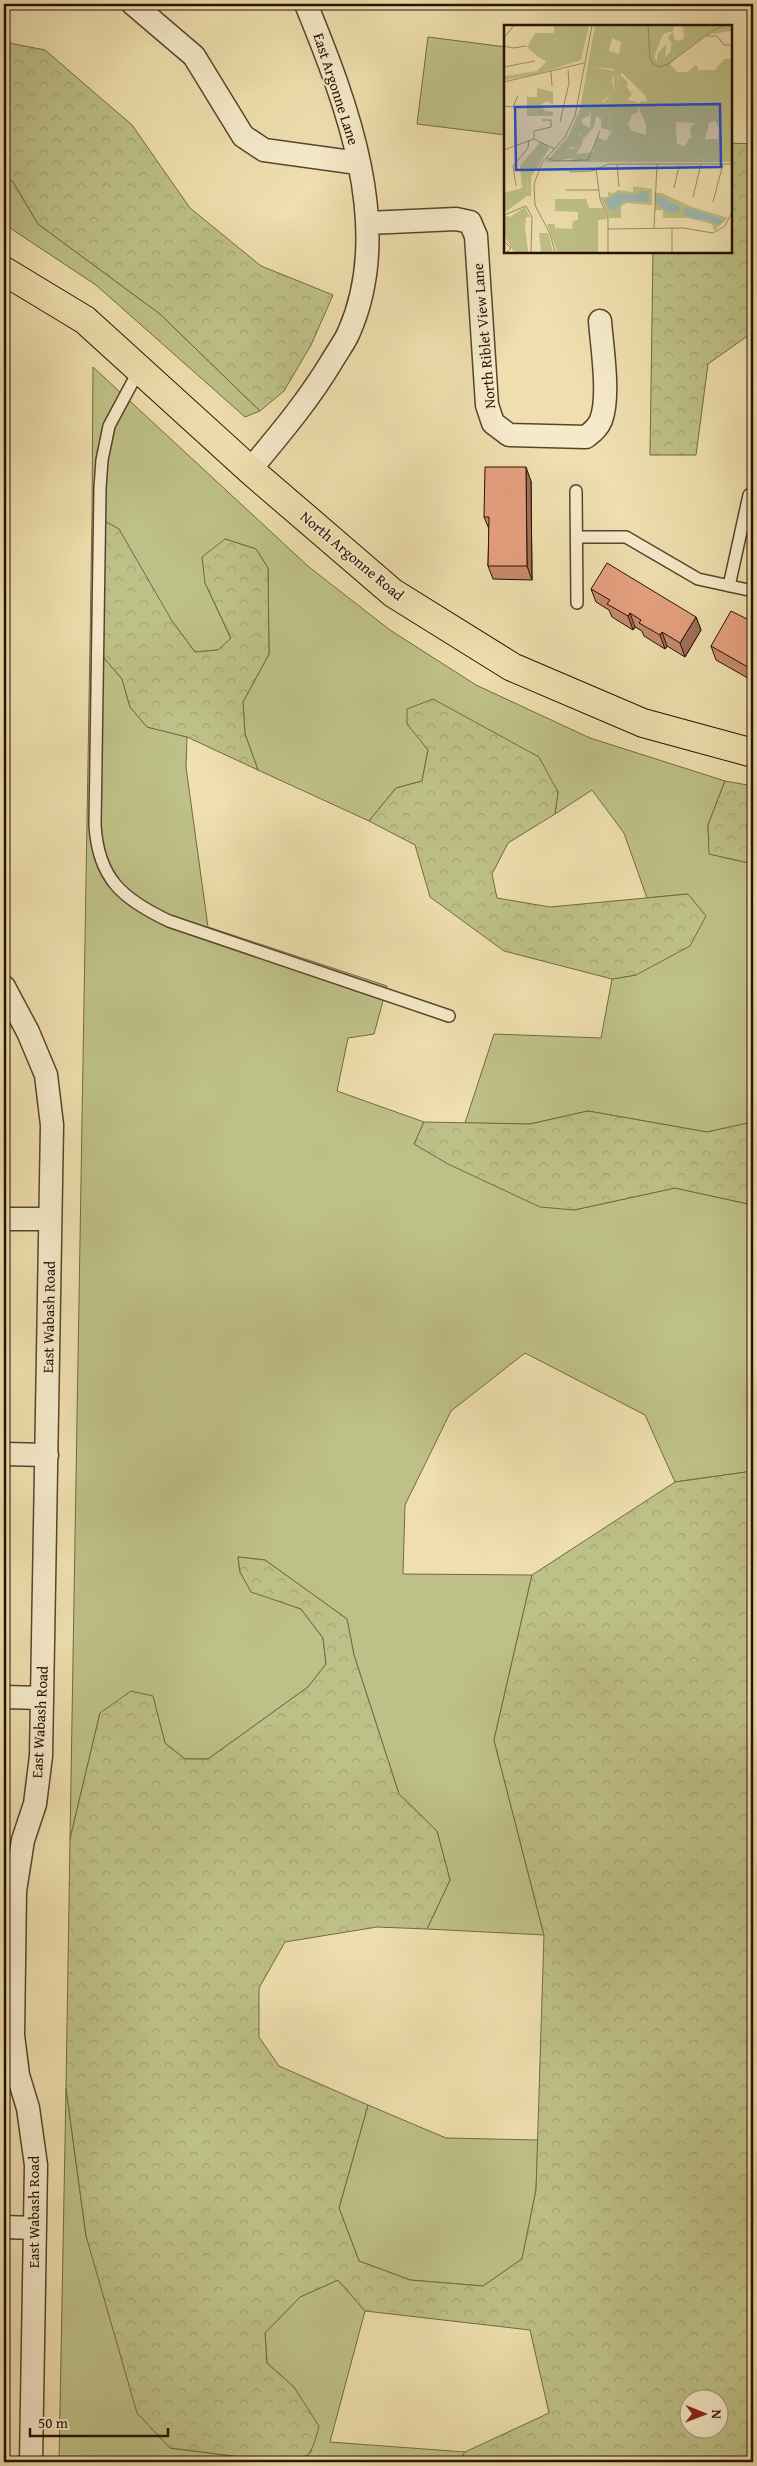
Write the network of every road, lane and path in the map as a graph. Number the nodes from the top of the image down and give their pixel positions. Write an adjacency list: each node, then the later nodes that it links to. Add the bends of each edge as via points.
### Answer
1 (133, 4): 3 (street, via 194,56 244,136 264,150)
2 (306, 4): 3 (street, East Argonne Lane, via 355,139)
3 (358, 163): 4 (street, East Argonne Lane)
4 (368, 223): 6 (street, North Riblet View Lane, via 456,219 470,222 476,236 487,405 493,423 509,435 586,437 596,429 605,402); 8 (street, East Argonne Lane, via 365,283 349,332 310,398)
5 (4, 270): 7 (main road, North Argonne Road, via 85,320)
6 (600, 321)
7 (139, 370): 8 (main road, North Argonne Road); 17 (lane, via 109,426 100,488 95,824 96,842 105,872 129,898 168,921)
8 (250, 470): 15 (main road, North Argonne Road, via 393,594 512,667 643,723)
9 (576, 491): 11 (lane)
10 (749, 495): 12 (lane)
11 (577, 537): 12 (lane, via 626,537 698,579); 14 (lane)
12 (730, 586): 13 (lane)
13 (753, 591)
14 (577, 603)
15 (753, 753)
16 (4, 987): 19 (street, East Wabash Road, via 46,1074 52,1125)
17 (449, 1016)
18 (4, 1219): 19 (street)
19 (50, 1219): 21 (street, East Wabash Road)
20 (4, 1454): 21 (street)
21 (47, 1455): 23 (street, East Wabash Road)
22 (4, 1697): 23 (street)
23 (42, 1698): 24 (street, East Wabash Road, via 41,1756 35,1804 23,1840)
24 (9, 1960): 26 (street, East Wabash Road, via 18,2075 28,2108 36,2165)
25 (4, 2228): 26 (street)
26 (35, 2228): 27 (street, East Wabash Road)
27 (31, 2462)

